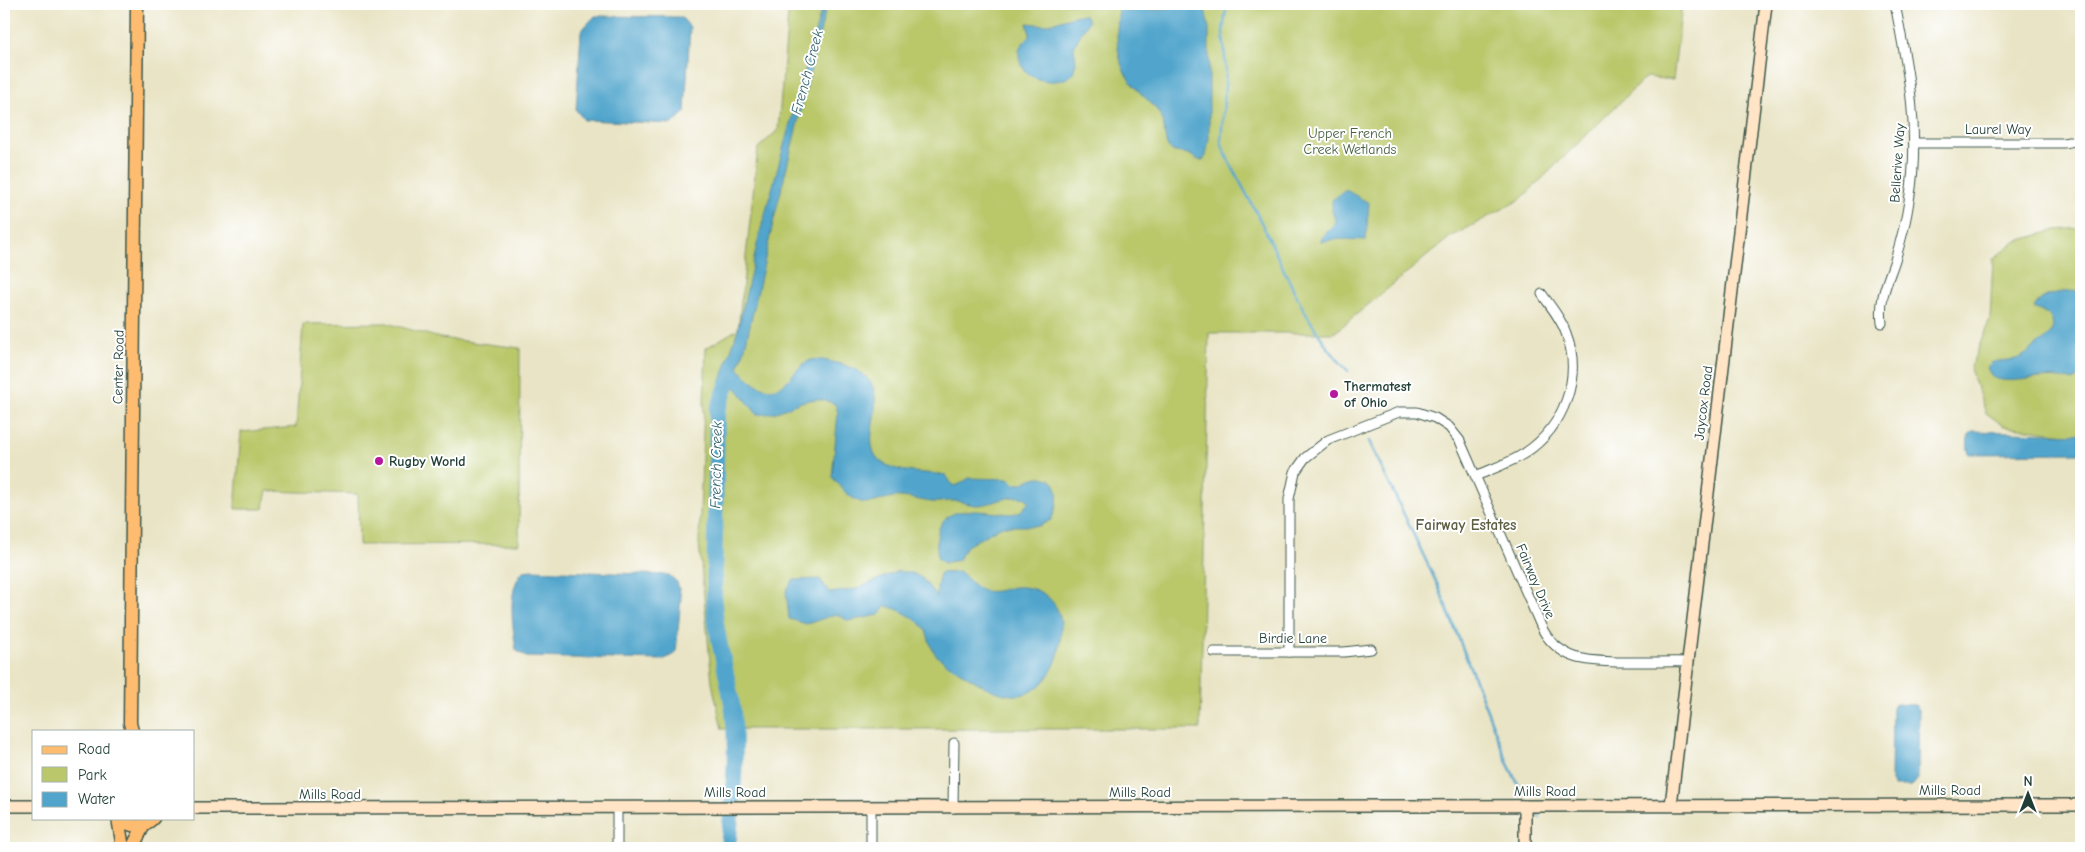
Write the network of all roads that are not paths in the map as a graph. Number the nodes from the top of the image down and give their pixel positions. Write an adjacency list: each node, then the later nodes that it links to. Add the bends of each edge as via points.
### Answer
1 (137, 4): 13 (main road, Center Road)
2 (1766, 4): 12 (street, Jaycox Road)
3 (1895, 4): 5 (street, Bellerive Way, via 1912,90)
4 (2081, 140): 5 (street, Laurel Way, via 2063,143)
5 (1914, 143): 7 (street, Bellerive Way, via 1911,193 1881,300)
6 (1542, 294): 8 (street, via 1559,319 1569,342 1572,373 1568,397 1556,421 1539,442 1520,456)
7 (1882, 323)
8 (1476, 476): 11 (street, Fairway Drive, via 1465,449 1449,427 1418,412 1392,413 1312,450 1295,472 1290,490); 12 (street, Fairway Drive, via 1541,626 1556,645 1570,655 1590,660)
9 (1371, 649): 11 (street, Birdie Lane)
10 (1214, 652): 11 (street, Birdie Lane)
11 (1288, 652)
12 (1688, 662): 15 (street, Jaycox Road)
13 (132, 730)
14 (954, 743): 22 (street)
15 (1671, 805): 16 (street, Mills Road); 19 (street, Mills Road)
16 (2081, 805)
17 (4, 806): 18 (street)
18 (32, 806)
19 (1525, 806): 22 (street, Mills Road); 31 (street)
20 (617, 808): 21 (street, Mills Road); 23 (street, Mills Road); 29 (street)
21 (871, 808): 22 (street, Mills Road); 30 (street)
22 (953, 808)
23 (195, 809)
24 (118, 820): 27 (main road)
25 (121, 820): 26 (main road, via 130,825)
26 (153, 821): 28 (main road)
27 (123, 848)
28 (132, 848)
29 (617, 848)
30 (871, 848)
31 (1525, 848)

